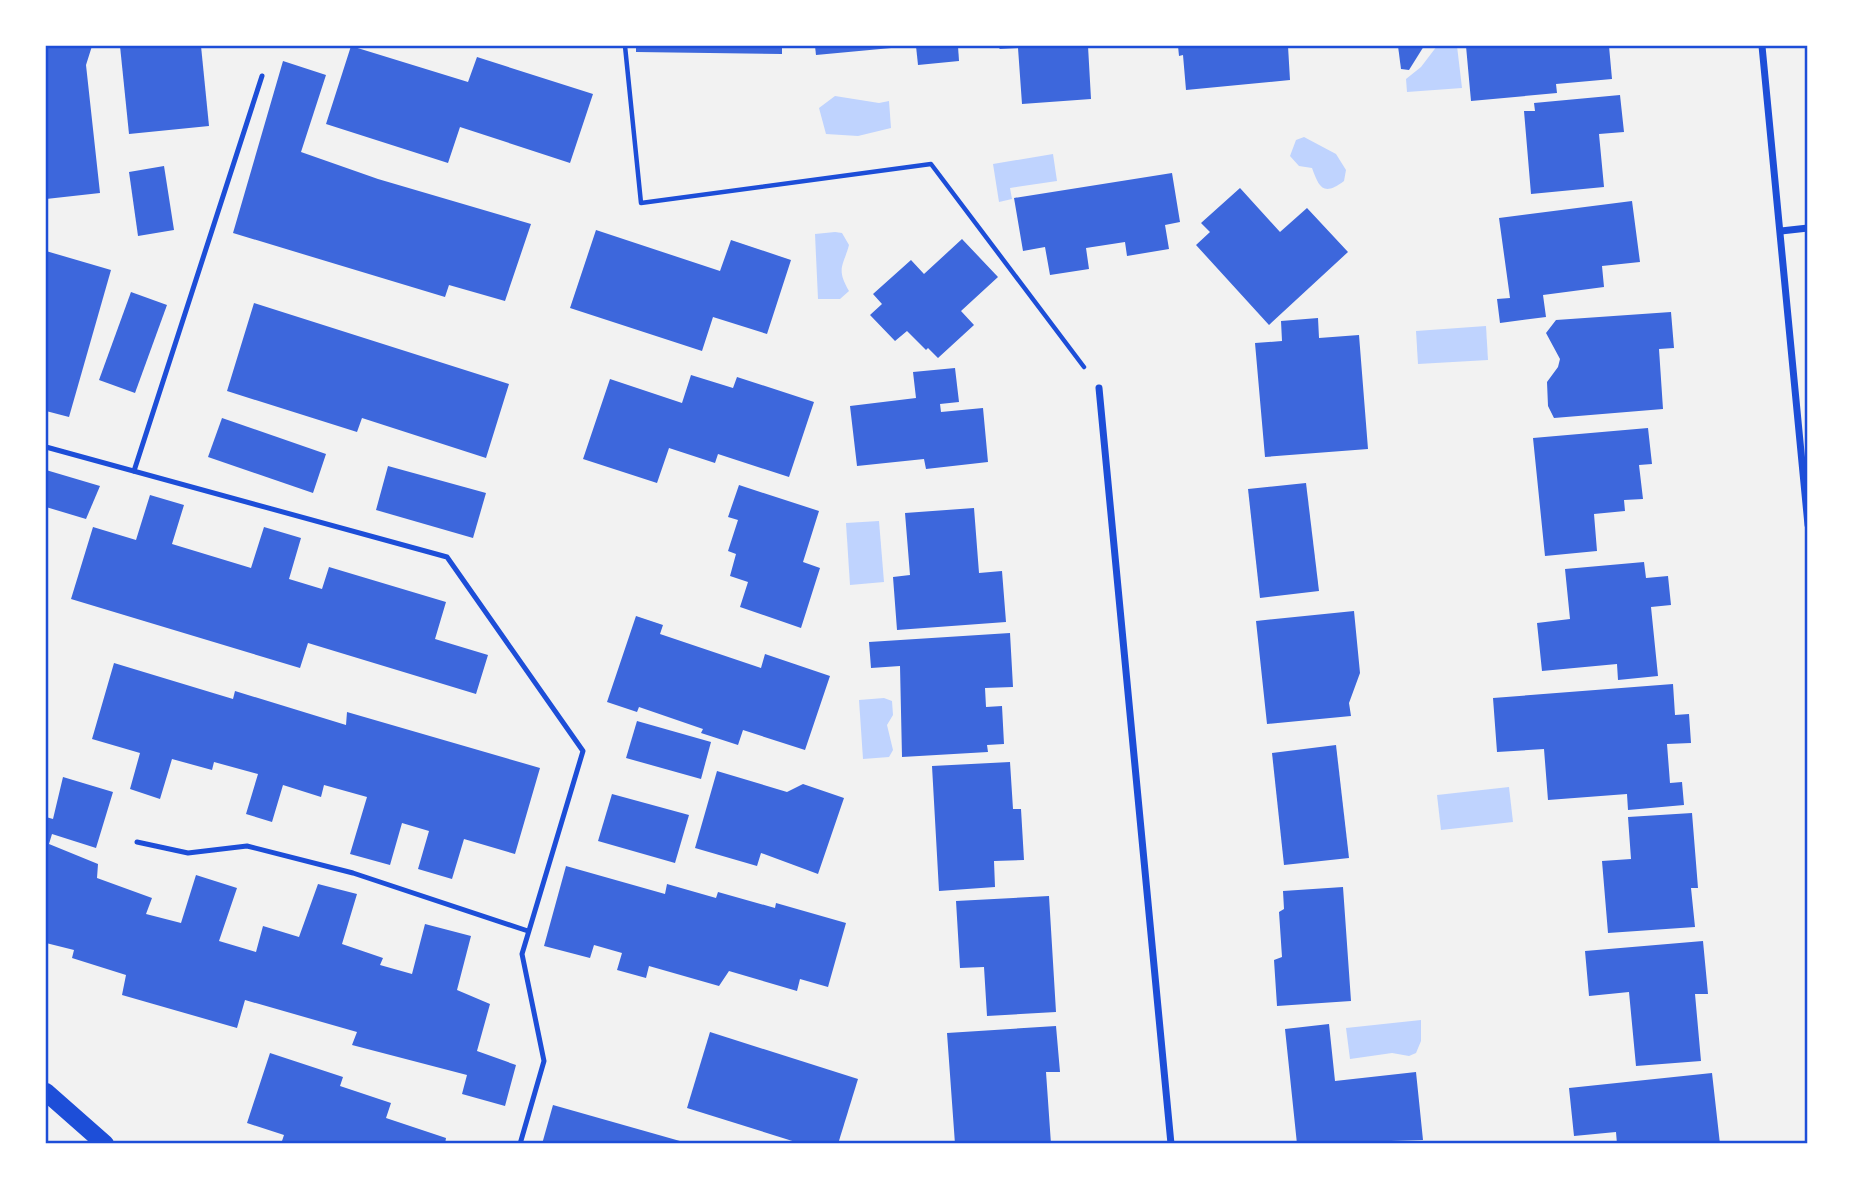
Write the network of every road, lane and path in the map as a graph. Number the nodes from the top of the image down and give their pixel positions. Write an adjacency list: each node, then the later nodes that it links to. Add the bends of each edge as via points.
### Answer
1 (625, 46): 6 (path, via 641,203 931,164)
2 (1762, 46): 5 (street)
3 (262, 76): 8 (lane)
4 (1808, 228): 5 (street)
5 (1781, 231): 9 (street)
6 (1099, 387): 15 (street)
7 (46, 447): 8 (lane)
8 (134, 471): 11 (lane, via 447,557 583,751)
9 (1808, 525)
10 (137, 842): 11 (lane, via 188,853 247,846 353,873)
11 (528, 931): 14 (lane, via 522,954 544,1061)
12 (46, 1092): 13 (main road)
13 (106, 1143)
14 (520, 1143)
15 (1171, 1143)

